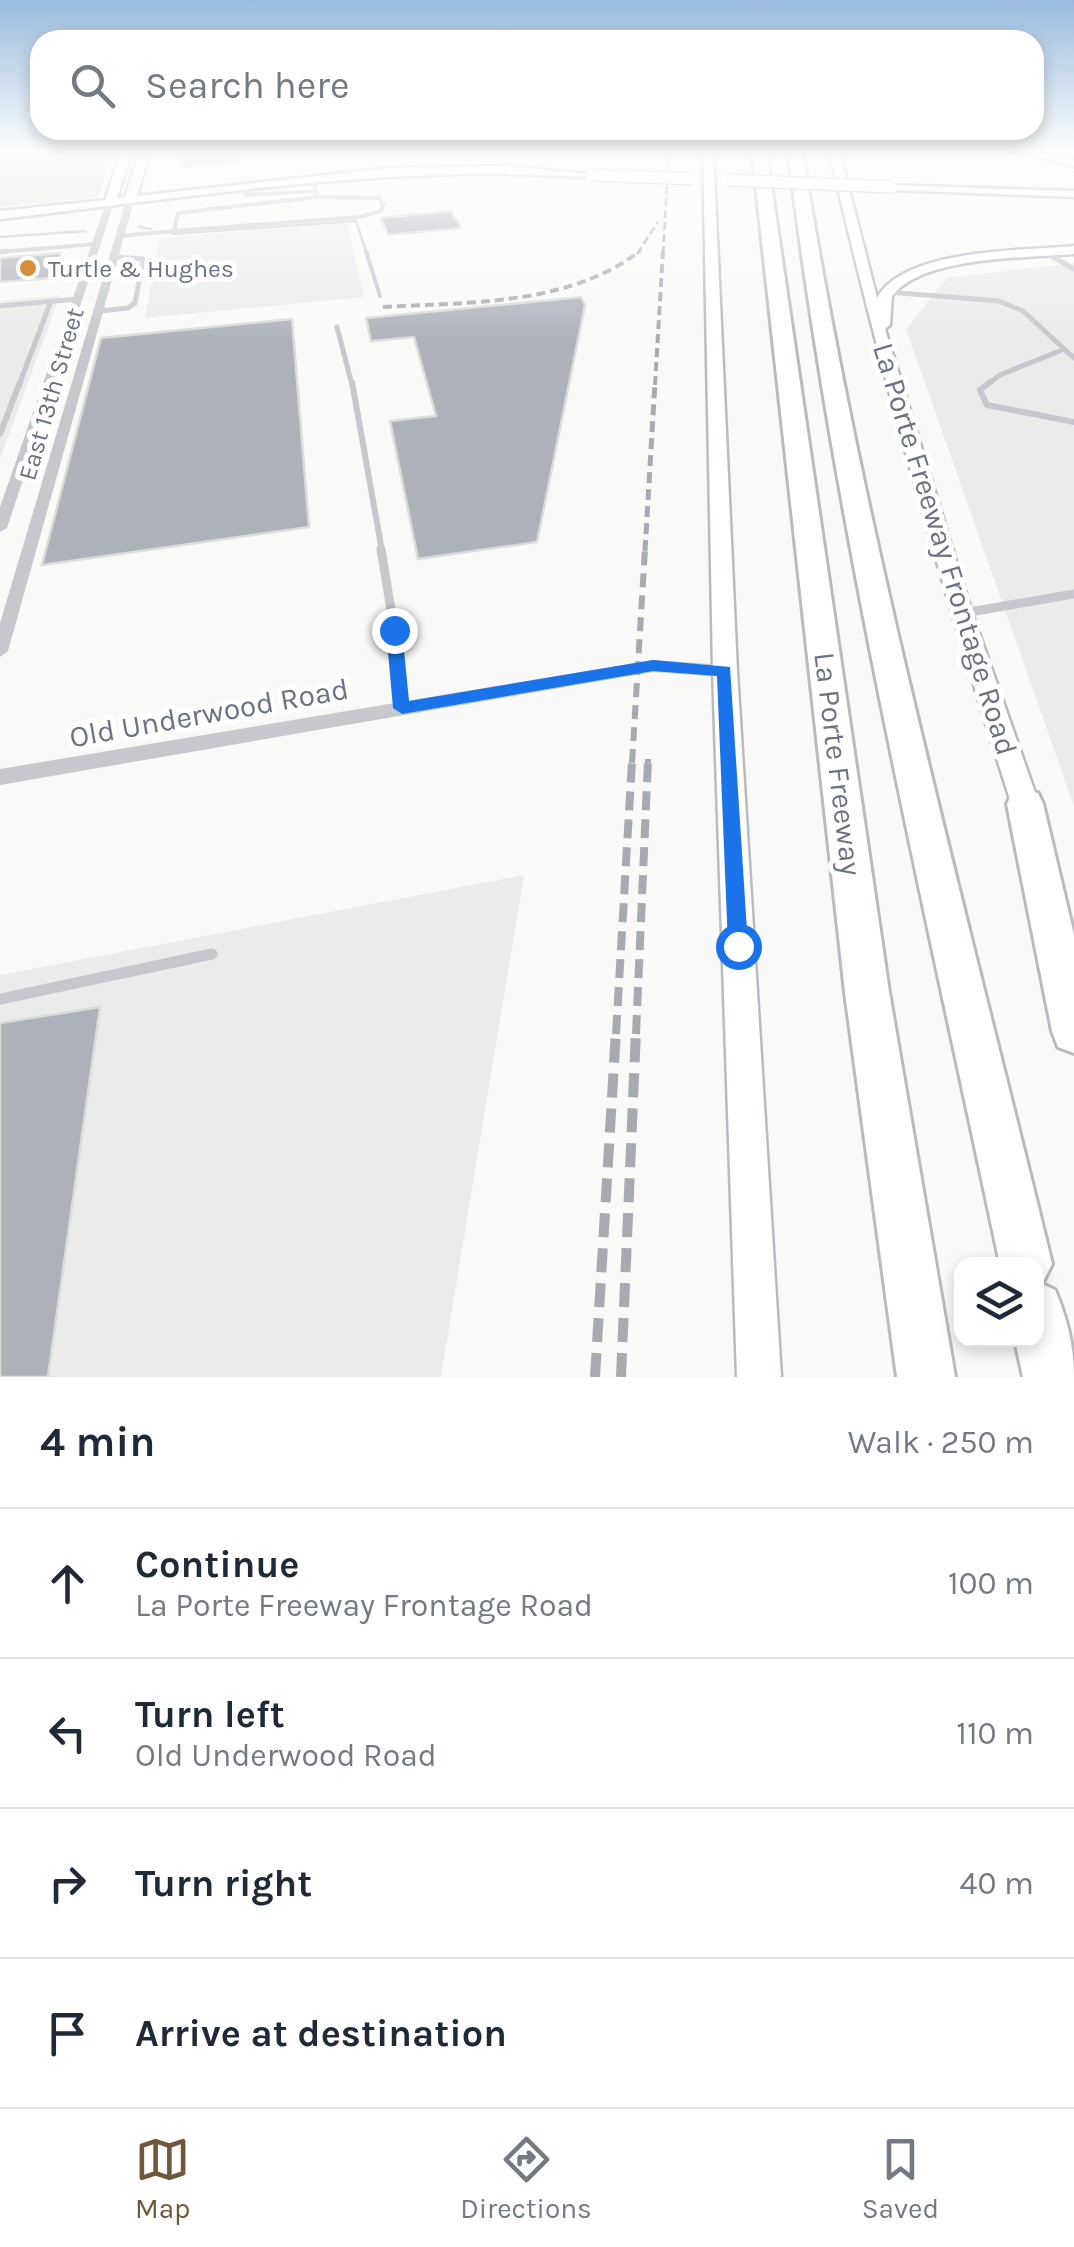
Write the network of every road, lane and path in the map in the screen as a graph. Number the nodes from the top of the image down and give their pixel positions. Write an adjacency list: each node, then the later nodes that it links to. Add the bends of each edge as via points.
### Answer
1 (106, 214): 13 (street, East 13th Street)
2 (126, 214): 12 (street, East 13th Street)
3 (178, 214): 11 (lane)
4 (205, 214): 10 (lane)
5 (370, 214): 10 (lane)
6 (709, 214): 36 (main road)
7 (766, 214): 47 (highway, La Porte Freeway, via 867,992)
8 (804, 214): 44 (highway, La Porte Freeway, via 818,322 868,568)
9 (850, 214): 25 (main road, La Porte Freeway Frontage Road)
10 (205, 229): 11 (lane)
11 (174, 231): 12 (lane)
12 (120, 236): 17 (street, East 13th Street)
13 (96, 244): 15 (lane); 20 (street, East 13th Street)
14 (1074, 250): 16 (main road)
15 (0, 252)
16 (1046, 253): 18 (lane); 19 (main road, via 933,269)
17 (114, 258): 22 (street, East 13th Street); 22 (lane, via 143,259 135,303)
18 (1074, 269)
19 (888, 292): 25 (main road); 26 (lane, via 1006,304 1048,332)
20 (77, 299): 21 (lane); 22 (street); 31 (street, East 13th Street)
21 (52, 301): 23 (lane); 29 (lane)
22 (100, 304): 30 (street, East 13th Street)
23 (0, 306)
24 (337, 327): 37 (lane, via 359,410)
25 (883, 350): 34 (main road, La Porte Freeway Frontage Road)
26 (1062, 350): 27 (lane); 28 (lane, via 1000,375 980,397)
27 (1074, 358)
28 (1074, 422)
29 (0, 434)
30 (48, 484): 31 (street); 35 (street, East 13th Street)
31 (7, 489): 32 (street, East 13th Street)
32 (0, 528)
33 (1074, 594): 34 (lane)
34 (961, 613): 39 (main road, La Porte Freeway Frontage Road)
35 (0, 651)
36 (725, 671): 37 (street, Old Underwood Road, via 653,666); 46 (main road)
37 (402, 708): 38 (street, Old Underwood Road)
38 (0, 776)
39 (1025, 804): 40 (main road, La Porte Freeway Frontage Road); 43 (highway)
40 (1074, 942)
41 (212, 954): 42 (lane)
42 (0, 999)
43 (1074, 1031)
44 (1024, 1257)
45 (1044, 1343): 48 (highway)
46 (759, 1377)
47 (926, 1377)
48 (1052, 1377)

